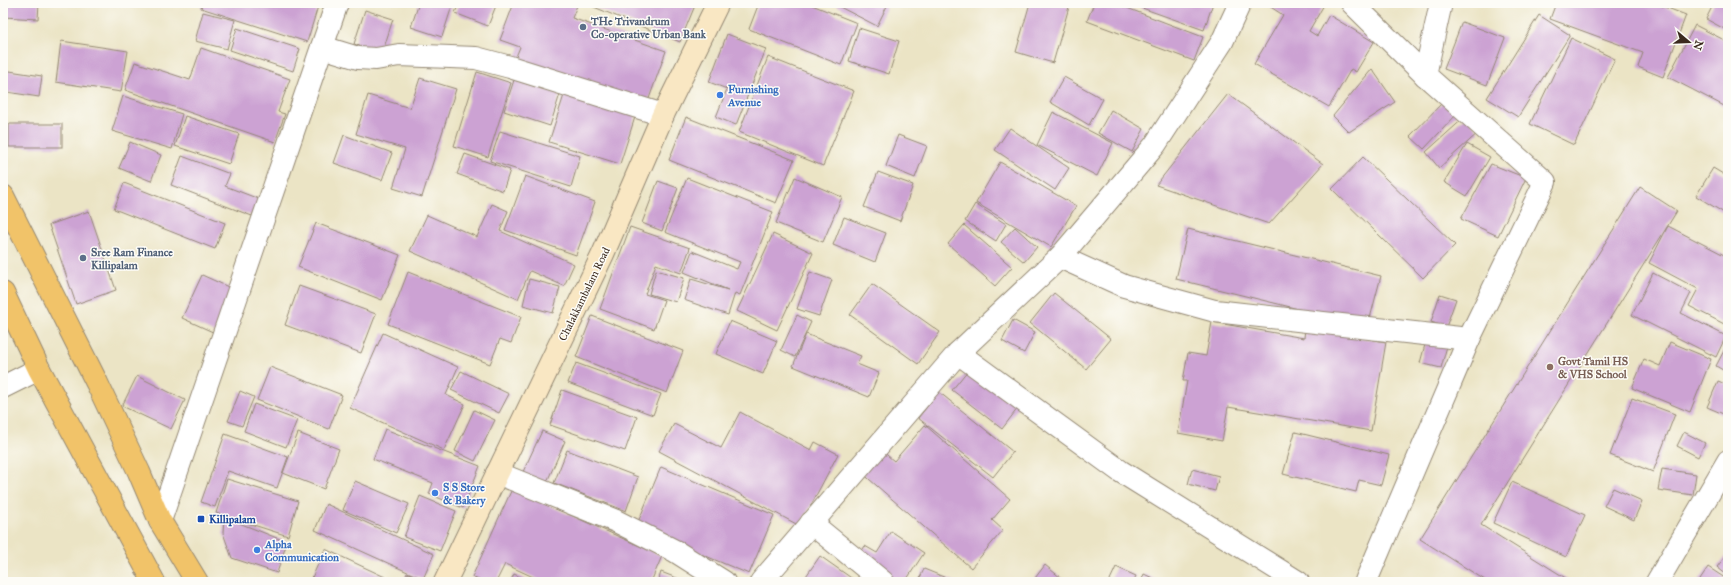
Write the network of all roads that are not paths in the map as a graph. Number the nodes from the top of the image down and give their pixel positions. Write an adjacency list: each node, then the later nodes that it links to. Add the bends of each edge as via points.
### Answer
1 (337, 3): 6 (street)
2 (718, 3): 8 (street, Chalakkambalam Road)
3 (1240, 3): 10 (street, via 1222,42 1155,145)
4 (1352, 3): 7 (street)
5 (1441, 3): 7 (street)
6 (322, 47): 8 (street, via 358,58 376,59 399,55 476,58); 18 (street)
7 (1425, 75): 12 (street, via 1545,182)
8 (663, 115): 17 (street, Chalakkambalam Road, via 603,254)
9 (3, 196): 18 (main road, via 97,383)
10 (1060, 257): 12 (street, via 1124,286 1215,311); 13 (street)
11 (3, 293): 14 (main road)
12 (1469, 339): 28 (street)
13 (958, 353): 19 (street); 27 (street, via 1120,471)
14 (39, 369): 15 (street); 20 (main road)
15 (3, 387)
16 (1728, 461): 29 (street)
17 (497, 473): 23 (street, Chalakkambalam Road); 24 (street, via 616,521 675,551)
18 (160, 521): 20 (main road); 22 (main road)
19 (811, 524): 25 (street); 26 (street)
20 (141, 558): 21 (main road)
21 (154, 582)
22 (197, 582)
23 (445, 582)
24 (724, 582)
25 (761, 582)
26 (883, 582)
27 (1298, 582)
28 (1366, 582)
29 (1657, 582)

